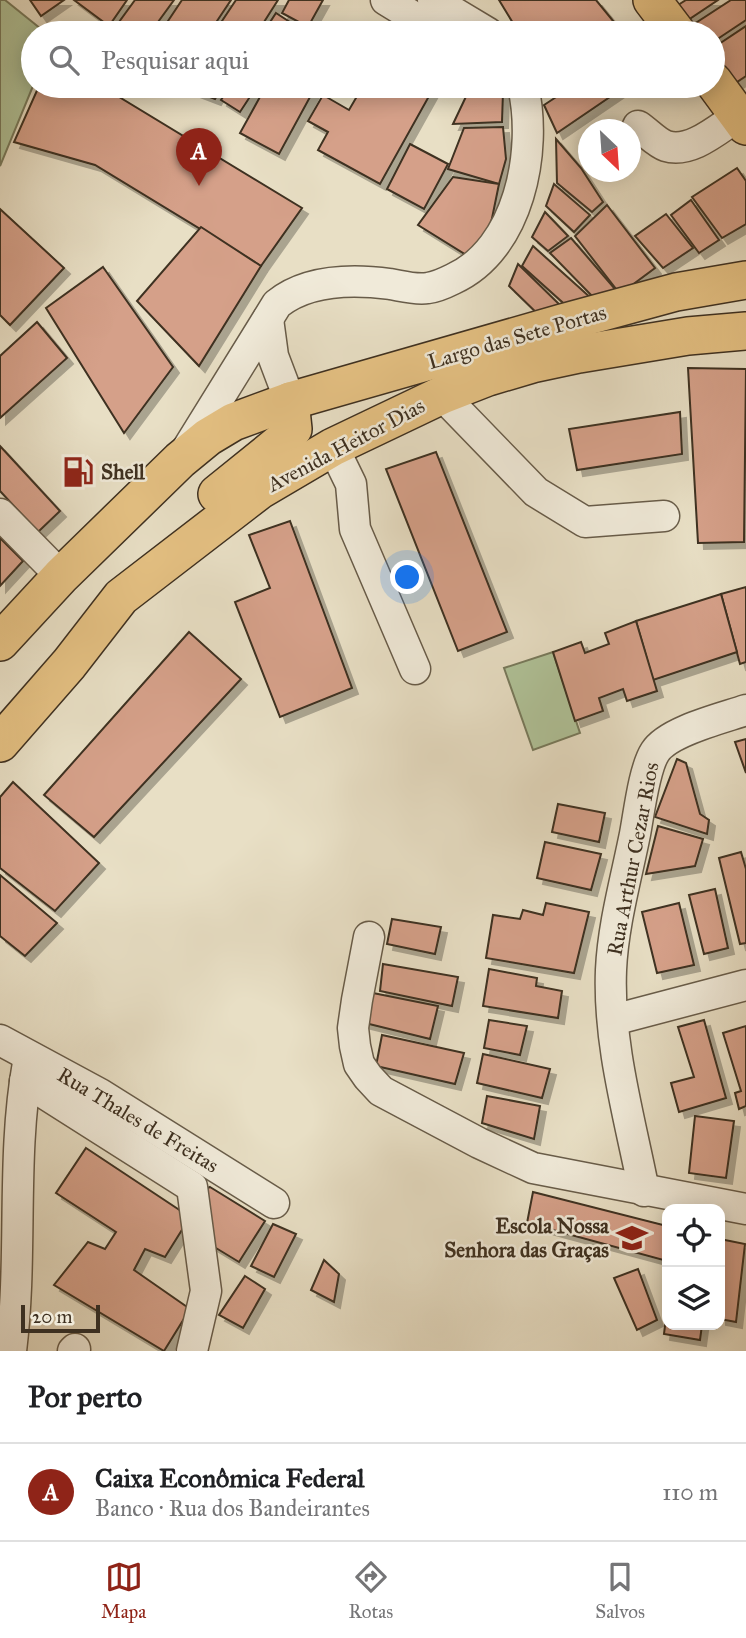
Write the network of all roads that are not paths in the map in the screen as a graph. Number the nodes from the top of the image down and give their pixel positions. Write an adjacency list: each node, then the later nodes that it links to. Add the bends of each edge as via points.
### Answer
1 (386, 0): 4 (street)
2 (433, 0): 5 (street)
3 (652, 0): 6 (main road)
4 (420, 21)
5 (468, 21)
6 (668, 21)
7 (526, 98): 14 (street, via 525,164 508,223 482,261 429,288 357,282 307,287 277,304)
8 (725, 98): 9 (main road)
9 (742, 121): 10 (street, via 681,148 665,145)
10 (641, 127)
11 (746, 251): 13 (main road)
12 (746, 280): 13 (main road, Largo das Sete Portas)
13 (676, 292): 17 (main road, Largo das Sete Portas)
14 (268, 319): 17 (street, via 273,356); 19 (street)
15 (746, 331): 16 (main road, Avenida Heitor Dias, via 579,354 499,374)
16 (442, 395): 18 (main road, Avenida Heitor Dias); 21 (street, via 536,492 585,522)
17 (290, 401): 19 (main road, via 233,422); 23 (main road, via 293,429 166,537)
18 (333, 447): 23 (main road, Avenida Heitor Dias, via 260,490); 25 (street, via 351,484 355,528)
19 (180, 460): 22 (main road)
20 (0, 514): 22 (street)
21 (664, 516)
22 (61, 576): 24 (main road)
23 (121, 597): 27 (main road, Avenida Heitor Dias)
24 (0, 642)
25 (415, 669)
26 (746, 710): 30 (street, Rua Arthur Cezar Rios, via 670,739 656,751 617,922 611,970)
27 (0, 743)
28 (369, 937): 34 (street, via 357,1000 355,1046 359,1064 381,1091 533,1168)
29 (746, 985): 30 (street)
30 (613, 1020): 34 (street, Rua Arthur Cezar Rios)
31 (0, 1040): 32 (street, Rua Thales de Freitas)
32 (27, 1069): 33 (street); 36 (street, Rua Thales de Freitas, via 100,1094); 39 (street, via 192,1186 206,1291)
33 (19, 1159): 35 (street); 38 (street, via 17,1292)
34 (644, 1191): 37 (street)
35 (0, 1200)
36 (274, 1203)
37 (746, 1209)
38 (11, 1351)
39 (192, 1351)

